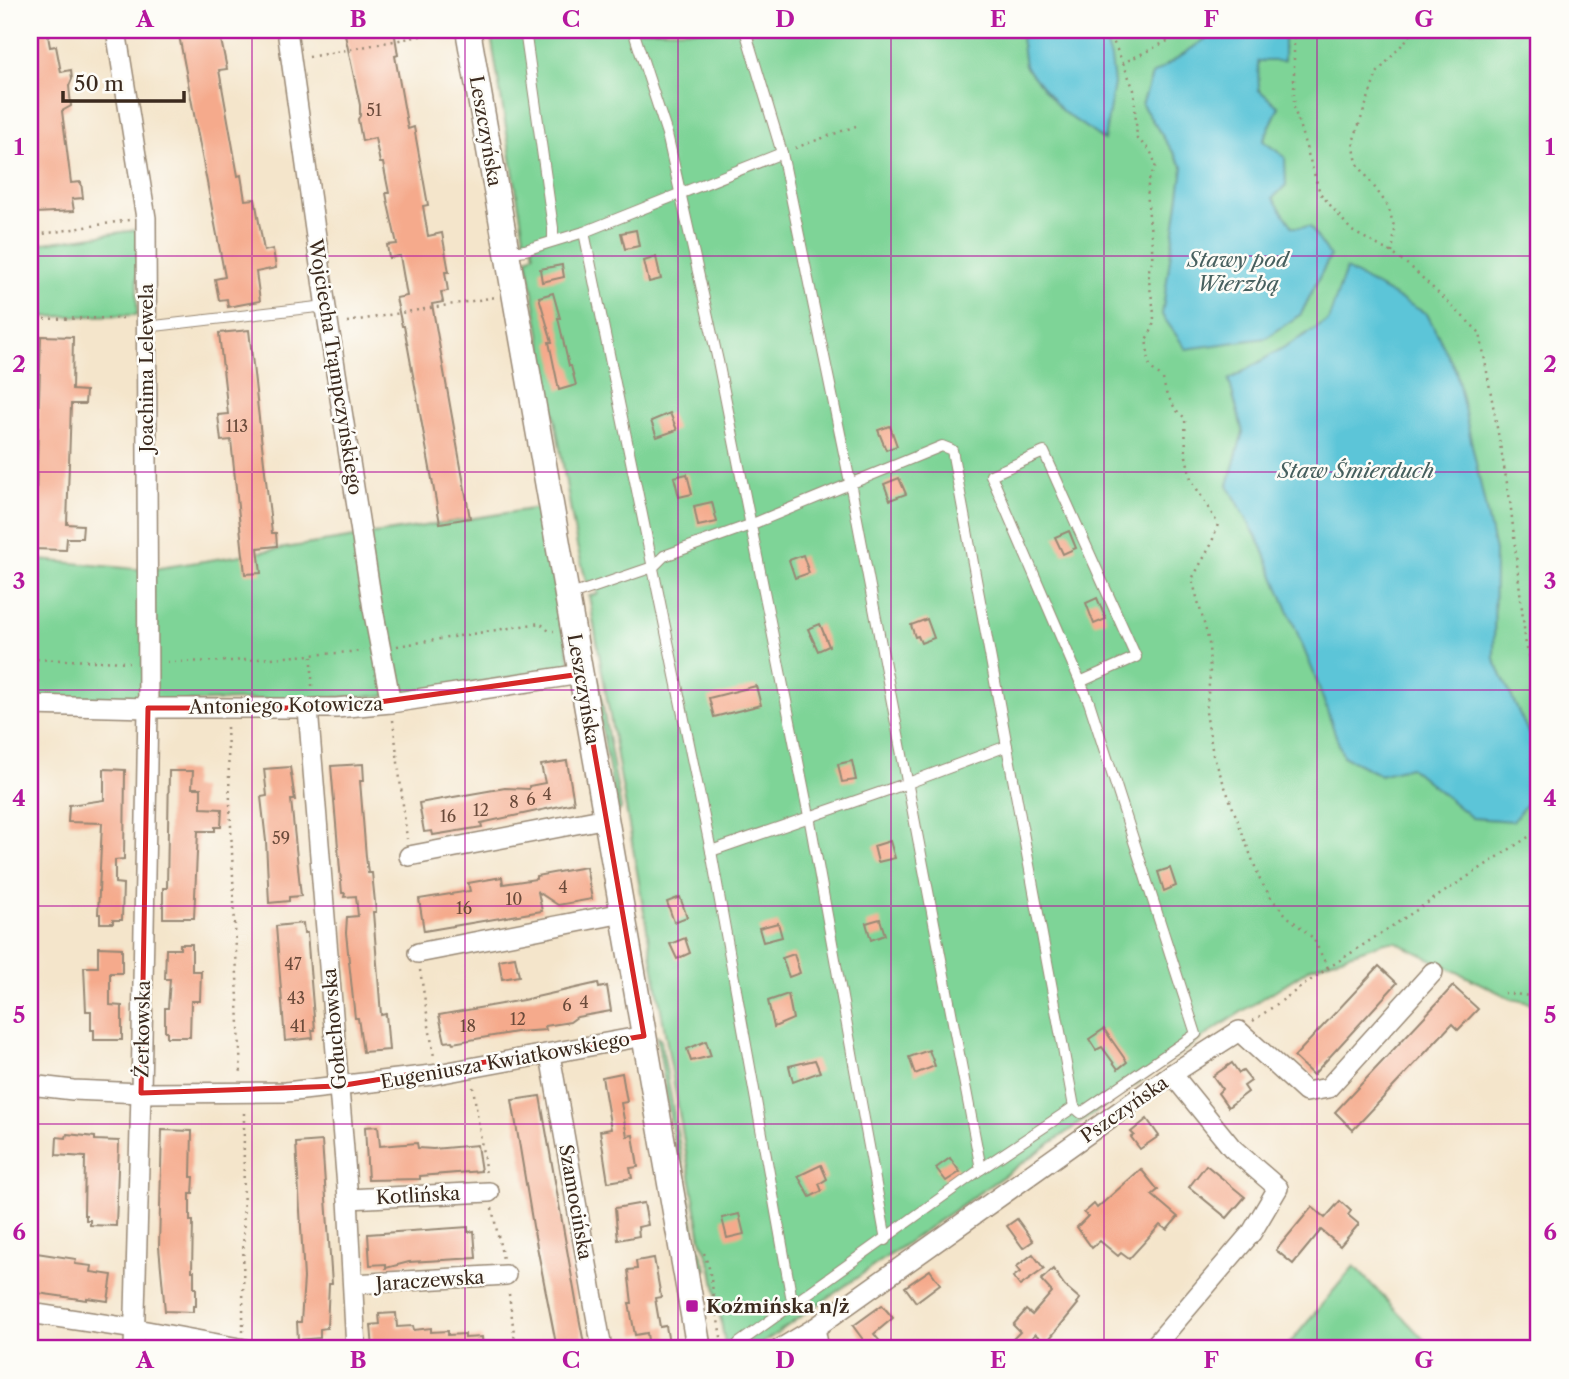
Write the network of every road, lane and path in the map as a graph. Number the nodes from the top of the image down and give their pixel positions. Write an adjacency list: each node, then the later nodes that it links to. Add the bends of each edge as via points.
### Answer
1 (116, 30): 17 (street, Joachima Lelewela)
2 (287, 30): 12 (street, Wojciecha Trąmpczyńskiego)
3 (453, 30): 12 (path)
4 (468, 30): 21 (street, Leszczyńska)
5 (524, 30): 20 (lane)
6 (633, 30): 16 (lane)
7 (745, 30): 15 (lane)
8 (1108, 30): 13 (path)
9 (1190, 30): 13 (path)
10 (1294, 30): 22 (path, via 1294,107 1320,193 1352,230)
11 (1415, 30): 22 (path, via 1377,73 1353,142 1357,163 1388,206 1395,230)
12 (293, 60): 24 (street, Wojciecha Trąmpczyńskiego)
13 (1123, 63): 53 (path, via 1133,90 1137,139 1150,149 1157,165 1148,182 1154,309 1146,350 1150,367 1163,379 1175,410 1185,418 1191,479 1218,524 1192,579 1209,642 1206,712 1213,755 1260,880 1280,908 1313,938)
14 (856, 126): 15 (path)
15 (782, 153): 16 (lane); 27 (lane)
16 (681, 192): 18 (lane); 28 (lane)
17 (146, 218): 19 (path); 26 (street, Joachima Lelewela)
18 (584, 232): 20 (lane); 29 (lane)
19 (30, 236)
20 (553, 241): 21 (lane)
21 (507, 253): 23 (street, Leszczyńska)
22 (1392, 253): 38 (path, via 1480,333 1510,500 1526,646)
23 (514, 294): 24 (path, via 336,324); 30 (street, Leszczyńska)
24 (327, 315): 26 (lane, via 317,307); 32 (street, Wojciecha Trąmpczyńskiego)
25 (30, 319): 26 (path, via 132,318)
26 (146, 327): 35 (street, Joachima Lelewela)
27 (850, 482): 28 (lane); 44 (lane, via 942,446 952,450); 45 (lane)
28 (750, 525): 29 (lane, via 664,555); 46 (lane)
29 (653, 567): 30 (lane); 49 (lane)
30 (568, 596): 36 (street, Leszczyńska)
31 (561, 631): 32 (path, via 549,631 540,624)
32 (381, 649): 33 (path); 39 (street, Wojciecha Trąmpczyńskiego)
33 (312, 656): 35 (path); 43 (path)
34 (30, 659): 35 (path)
35 (148, 662): 41 (street, Joachima Lelewela)
36 (581, 674): 39 (street, Antoniego Kotowicza); 47 (street, Leszczyńska)
37 (1080, 682): 37 (lane, via 991,475 1044,452 1136,657); 66 (lane, via 1196,1034 1081,1114)
38 (1539, 684)
39 (391, 703): 43 (street, Antoniego Kotowicza); 50 (path)
40 (30, 705): 41 (street, Antoniego Kotowicza)
41 (148, 708): 42 (street, Antoniego Kotowicza); 64 (street, Żerkowska)
42 (219, 708): 43 (street, Antoniego Kotowicza); 65 (path, via 230,745 239,1069)
43 (310, 709): 63 (street, Gołuchowska)
44 (1007, 746): 45 (lane); 66 (lane)
45 (908, 783): 46 (lane); 67 (lane)
46 (809, 816): 49 (lane); 70 (lane)
47 (607, 818): 50 (street); 51 (street, Leszczyńska)
48 (1539, 830): 53 (path)
49 (711, 851): 73 (lane)
50 (409, 856)
51 (623, 913): 52 (street); 58 (street, Leszczyńska)
52 (418, 953): 60 (path)
53 (1328, 968): 57 (path)
54 (1433, 972): 57 (street, via 1328,1088 1306,1092)
55 (1504, 993): 56 (path)
56 (1539, 997)
57 (1239, 1031): 61 (street)
58 (644, 1036): 59 (street, Eugeniusza Kwiatkowskiego); 81 (street, Leszczyńska)
59 (550, 1055): 60 (street, Eugeniusza Kwiatkowskiego); 80 (street, Szamocińska)
60 (437, 1074): 63 (street, Eugeniusza Kwiatkowskiego)
61 (1172, 1074): 75 (street, Pszczyńska); 85 (street, Pszczyńska, via 1232,1148 1278,1188 1252,1232)
62 (30, 1085): 64 (street, Eugeniusza Kwiatkowskiego)
63 (338, 1086): 65 (street, Eugeniusza Kwiatkowskiego); 69 (street, Gołuchowska)
64 (141, 1093): 65 (street, Eugeniusza Kwiatkowskiego); 76 (street, Żerkowska)
65 (244, 1093): 78 (path)
66 (1074, 1107): 67 (lane)
67 (981, 1169): 70 (lane)
68 (489, 1192): 69 (street, Kotlińska)
69 (348, 1199): 72 (street, Gołuchowska)
70 (886, 1240): 73 (lane)
71 (506, 1275): 72 (street, Jaraczewska)
72 (354, 1284): 79 (street, Gołuchowska)
73 (793, 1306): 82 (lane)
74 (30, 1313): 76 (street)
75 (815, 1328): 83 (street, Pszczyńska); 84 (street)
76 (136, 1329): 77 (street, Żerkowska); 78 (street)
77 (134, 1349)
78 (244, 1349)
79 (356, 1349)
80 (602, 1349)
81 (699, 1349)
82 (735, 1349)
83 (780, 1349)
84 (819, 1349)
85 (1152, 1349)

